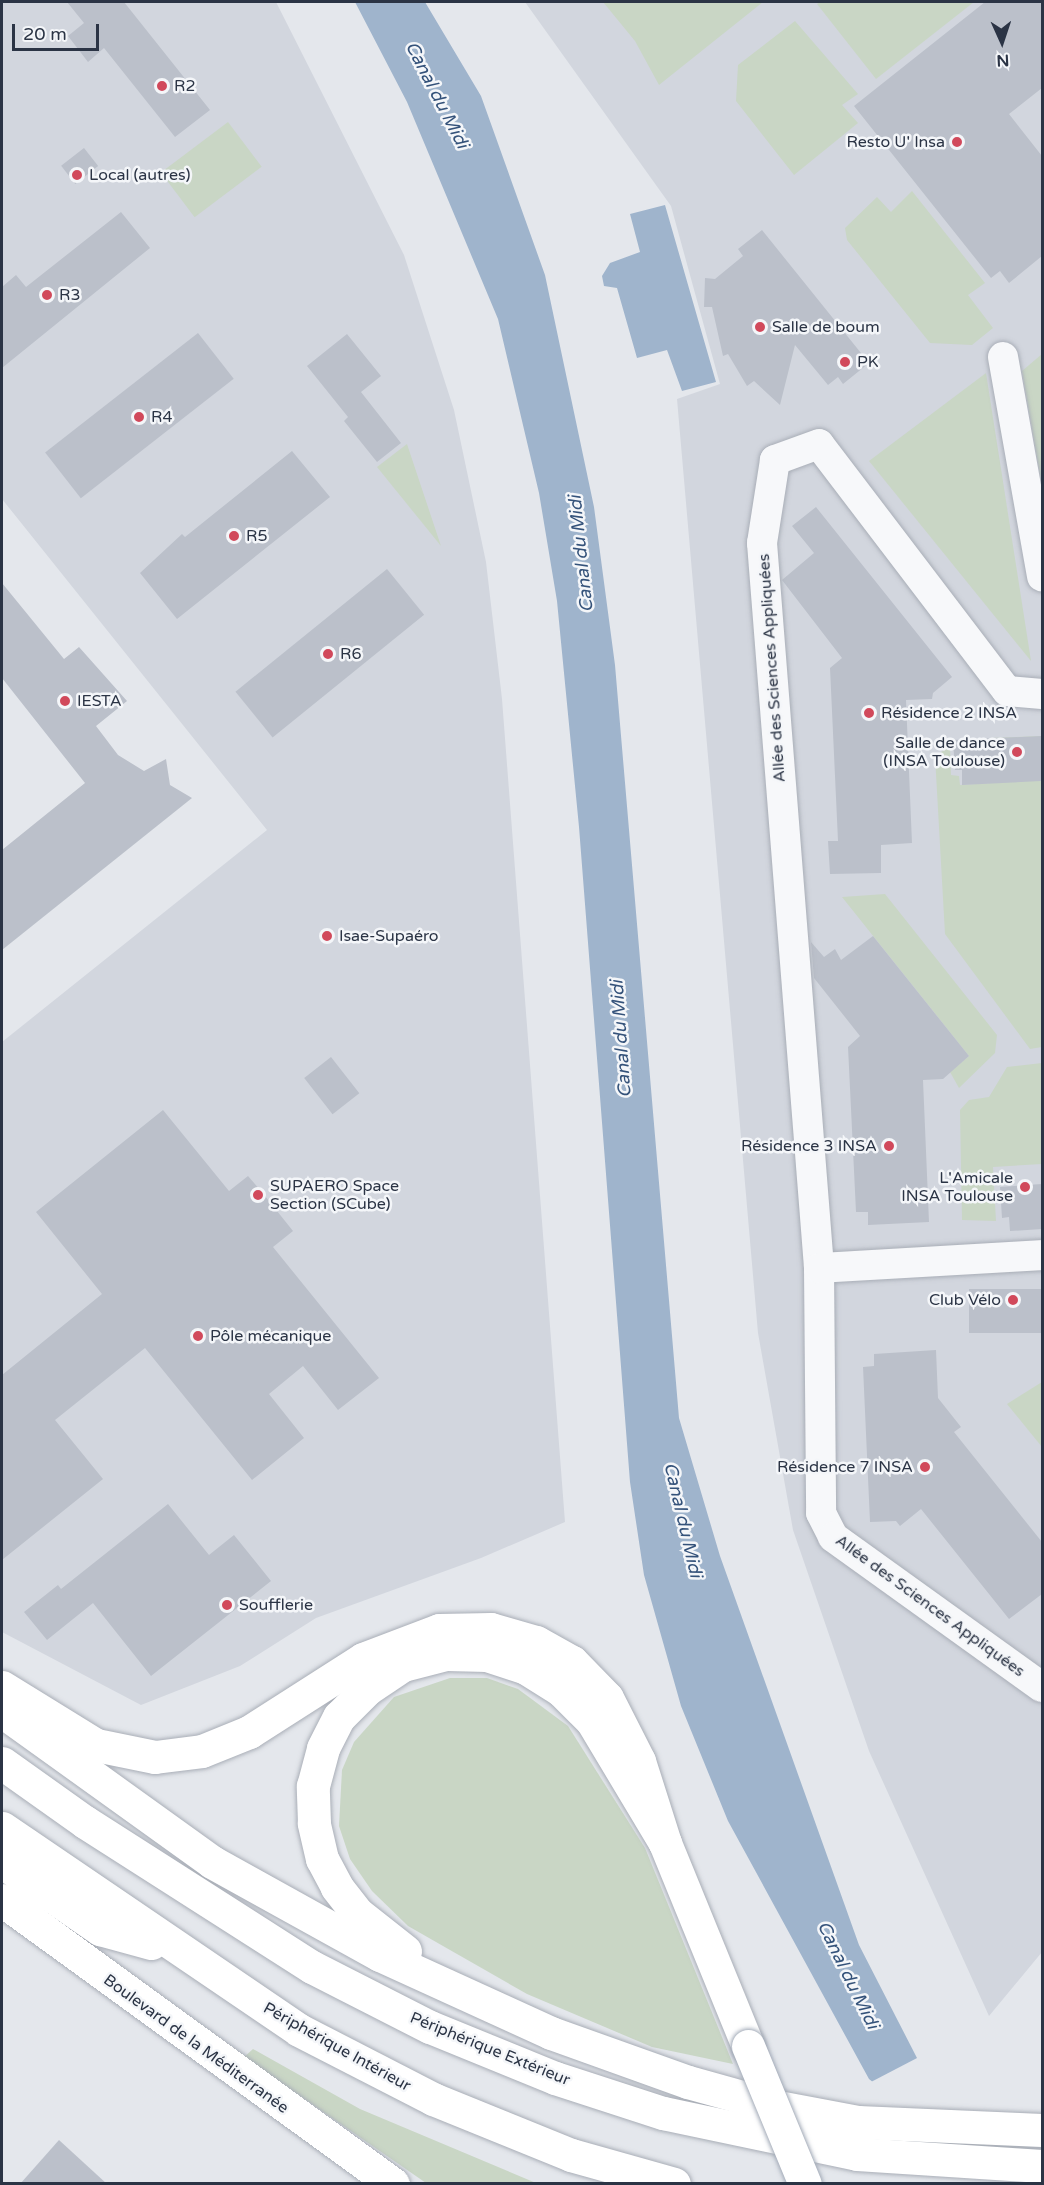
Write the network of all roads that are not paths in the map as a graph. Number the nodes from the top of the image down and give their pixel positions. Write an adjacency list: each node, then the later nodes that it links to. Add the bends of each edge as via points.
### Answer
1 (1003, 357): 2 (street)
2 (1042, 577)
3 (1042, 694): 5 (street, Allée des Sciences Appliquées, via 1007,691 819,444 775,460 762,543)
4 (1042, 1254): 5 (street)
5 (819, 1268): 7 (street, Allée des Sciences Appliquées, via 821,1513 833,1537)
6 (2, 1687): 11 (main road, via 96,1744 155,1757 202,1750 249,1732 363,1659 398,1643 438,1630 491,1629 536,1642 572,1662 607,1698 639,1761)
7 (1042, 1687)
8 (2, 1711): 15 (main road, via 212,1862 380,1955)
9 (2, 1762): 17 (main road, Périphérique Extérieur, via 85,1822 312,1967 430,2027 555,2078 663,2113 857,2154)
10 (2, 1828): 14 (main road, Périphérique Intérieur)
11 (665, 1843): 15 (main road, via 592,1721 561,1690 526,1668 487,1655 446,1654 403,1665 367,1689 339,1717 323,1748 314,1786 314,1822 322,1859 357,1912); 20 (main road, bridge)
12 (2, 1862): 14 (main road, via 100,1929)
13 (2, 1900): 18 (main road, Boulevard de la Méditerranée)
14 (176, 1950): 19 (main road, Périphérique Intérieur, via 299,2030 432,2099 571,2155)
15 (451, 1988): 16 (main road, via 562,2037 688,2082 778,2107 858,2122)
16 (1042, 2130)
17 (1042, 2166)
18 (393, 2184)
19 (674, 2184)
20 (805, 2184)

